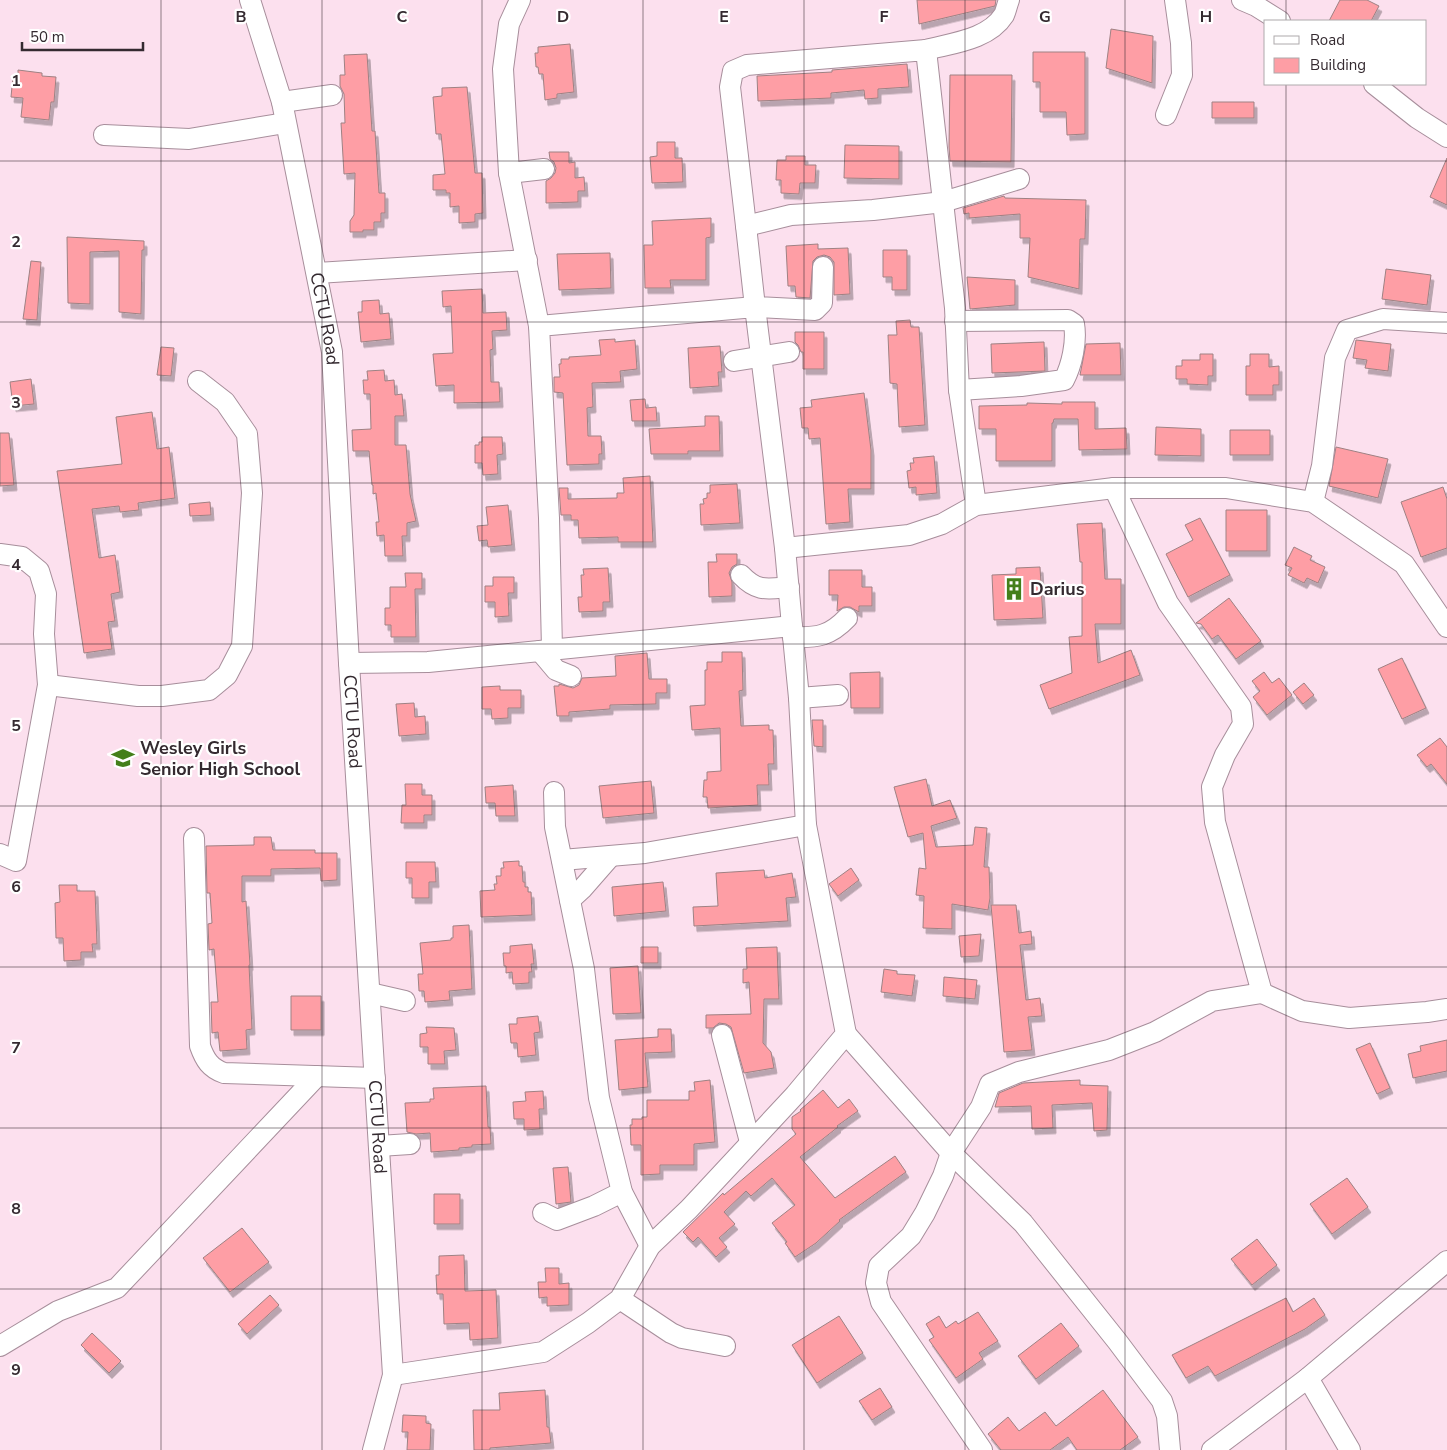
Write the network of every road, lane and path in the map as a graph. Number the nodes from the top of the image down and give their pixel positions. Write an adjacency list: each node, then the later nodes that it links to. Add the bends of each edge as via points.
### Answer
1 (250, 0): 10 (street, CCTU Road)
2 (520, 0): 16 (street, via 509,24 503,69)
3 (1009, 0): 7 (street, via 1004,14 991,29)
4 (1175, 0): 11 (street, via 1182,75)
5 (1242, 0): 6 (street)
6 (1278, 20)
7 (926, 50): 18 (street); 19 (street, via 747,66 733,71 730,87)
8 (1375, 85): 14 (street)
9 (332, 95): 10 (street)
10 (282, 102): 12 (street, CCTU Road)
11 (1166, 115)
12 (285, 123): 13 (street, via 189,139); 22 (street, CCTU Road)
13 (104, 135)
14 (1447, 137)
15 (544, 169): 16 (street)
16 (509, 173): 20 (street)
17 (1019, 179): 18 (street)
18 (943, 202): 19 (street, via 791,215); 24 (street)
19 (746, 226): 23 (street)
20 (526, 260): 22 (street); 26 (street)
21 (823, 267): 23 (street, via 822,303 815,310)
22 (317, 273): 43 (street, CCTU Road, via 332,352)
23 (755, 307): 26 (street); 28 (street)
24 (955, 321): 31 (street); 31 (street, via 1068,320 1074,324 1076,333 1069,371 1064,380)
25 (1447, 323): 33 (street, via 1383,319 1347,330 1335,358 1322,466)
26 (539, 326): 42 (street, via 549,518)
27 (789, 352): 28 (street)
28 (760, 356): 29 (street); 35 (street)
29 (734, 361)
30 (198, 381): 45 (street, via 225,402 248,434 252,493 242,646 226,675 209,690 138,696)
31 (960, 390): 34 (street)
32 (1114, 488): 33 (street, via 1226,488); 34 (street); 55 (street, via 1168,603 1241,707 1243,724 1212,787 1215,822)
33 (1313, 502): 40 (street, via 1404,564)
34 (976, 505): 35 (street, via 942,524 909,535)
35 (785, 548): 38 (street)
36 (0, 554): 45 (street, via 22,557 39,571 46,594 44,634)
37 (741, 575): 38 (street, via 758,589)
38 (789, 587): 41 (street)
39 (847, 618): 41 (street, via 837,629 825,635 808,637)
40 (1447, 627)
41 (792, 632): 42 (street); 47 (street)
42 (546, 650): 43 (street, via 428,662); 44 (street, via 556,670)
43 (349, 663): 56 (street, CCTU Road)
44 (571, 676)
45 (48, 685): 51 (street, via 16,862)
46 (838, 695): 47 (street)
47 (799, 698): 49 (street)
48 (554, 792): 53 (street, via 555,827)
49 (806, 825): 52 (street); 59 (street)
50 (194, 838): 61 (street, via 200,1046 205,1059 214,1070 224,1073)
51 (0, 854)
52 (610, 857): 53 (street); 54 (street)
53 (562, 860): 54 (street)
54 (570, 900): 67 (street, via 587,993 599,1098)
55 (1262, 993): 58 (street, via 1302,1011 1349,1018); 66 (street, via 1212,1001 1155,1032 1109,1050 1019,1072 990,1084 981,1107)
56 (370, 994): 57 (street); 62 (street, CCTU Road)
57 (405, 1001)
58 (1447, 1008)
59 (846, 1034): 63 (street); 66 (street)
60 (722, 1035): 63 (street)
61 (318, 1076): 62 (street); 72 (street, via 117,1288 58,1311)
62 (375, 1078): 65 (street, CCTU Road)
63 (750, 1142): 69 (street)
64 (410, 1144): 65 (street)
65 (379, 1146): 74 (street, CCTU Road)
66 (951, 1153): 77 (street, via 925,1213 911,1236 879,1266 876,1283 882,1302); 78 (street, via 1023,1223 1162,1401 1167,1416)
67 (622, 1192): 68 (street, via 557,1220); 69 (street)
68 (543, 1213)
69 (650, 1246): 71 (street)
70 (1447, 1261): 75 (street)
71 (620, 1299): 73 (street, via 682,1338); 74 (street, via 543,1352)
72 (0, 1346)
73 (725, 1346)
74 (393, 1375): 76 (street, CCTU Road)
75 (1308, 1378): 79 (street); 80 (street)
76 (373, 1450)
77 (982, 1450)
78 (1170, 1450)
79 (1212, 1450)
80 (1350, 1450)

